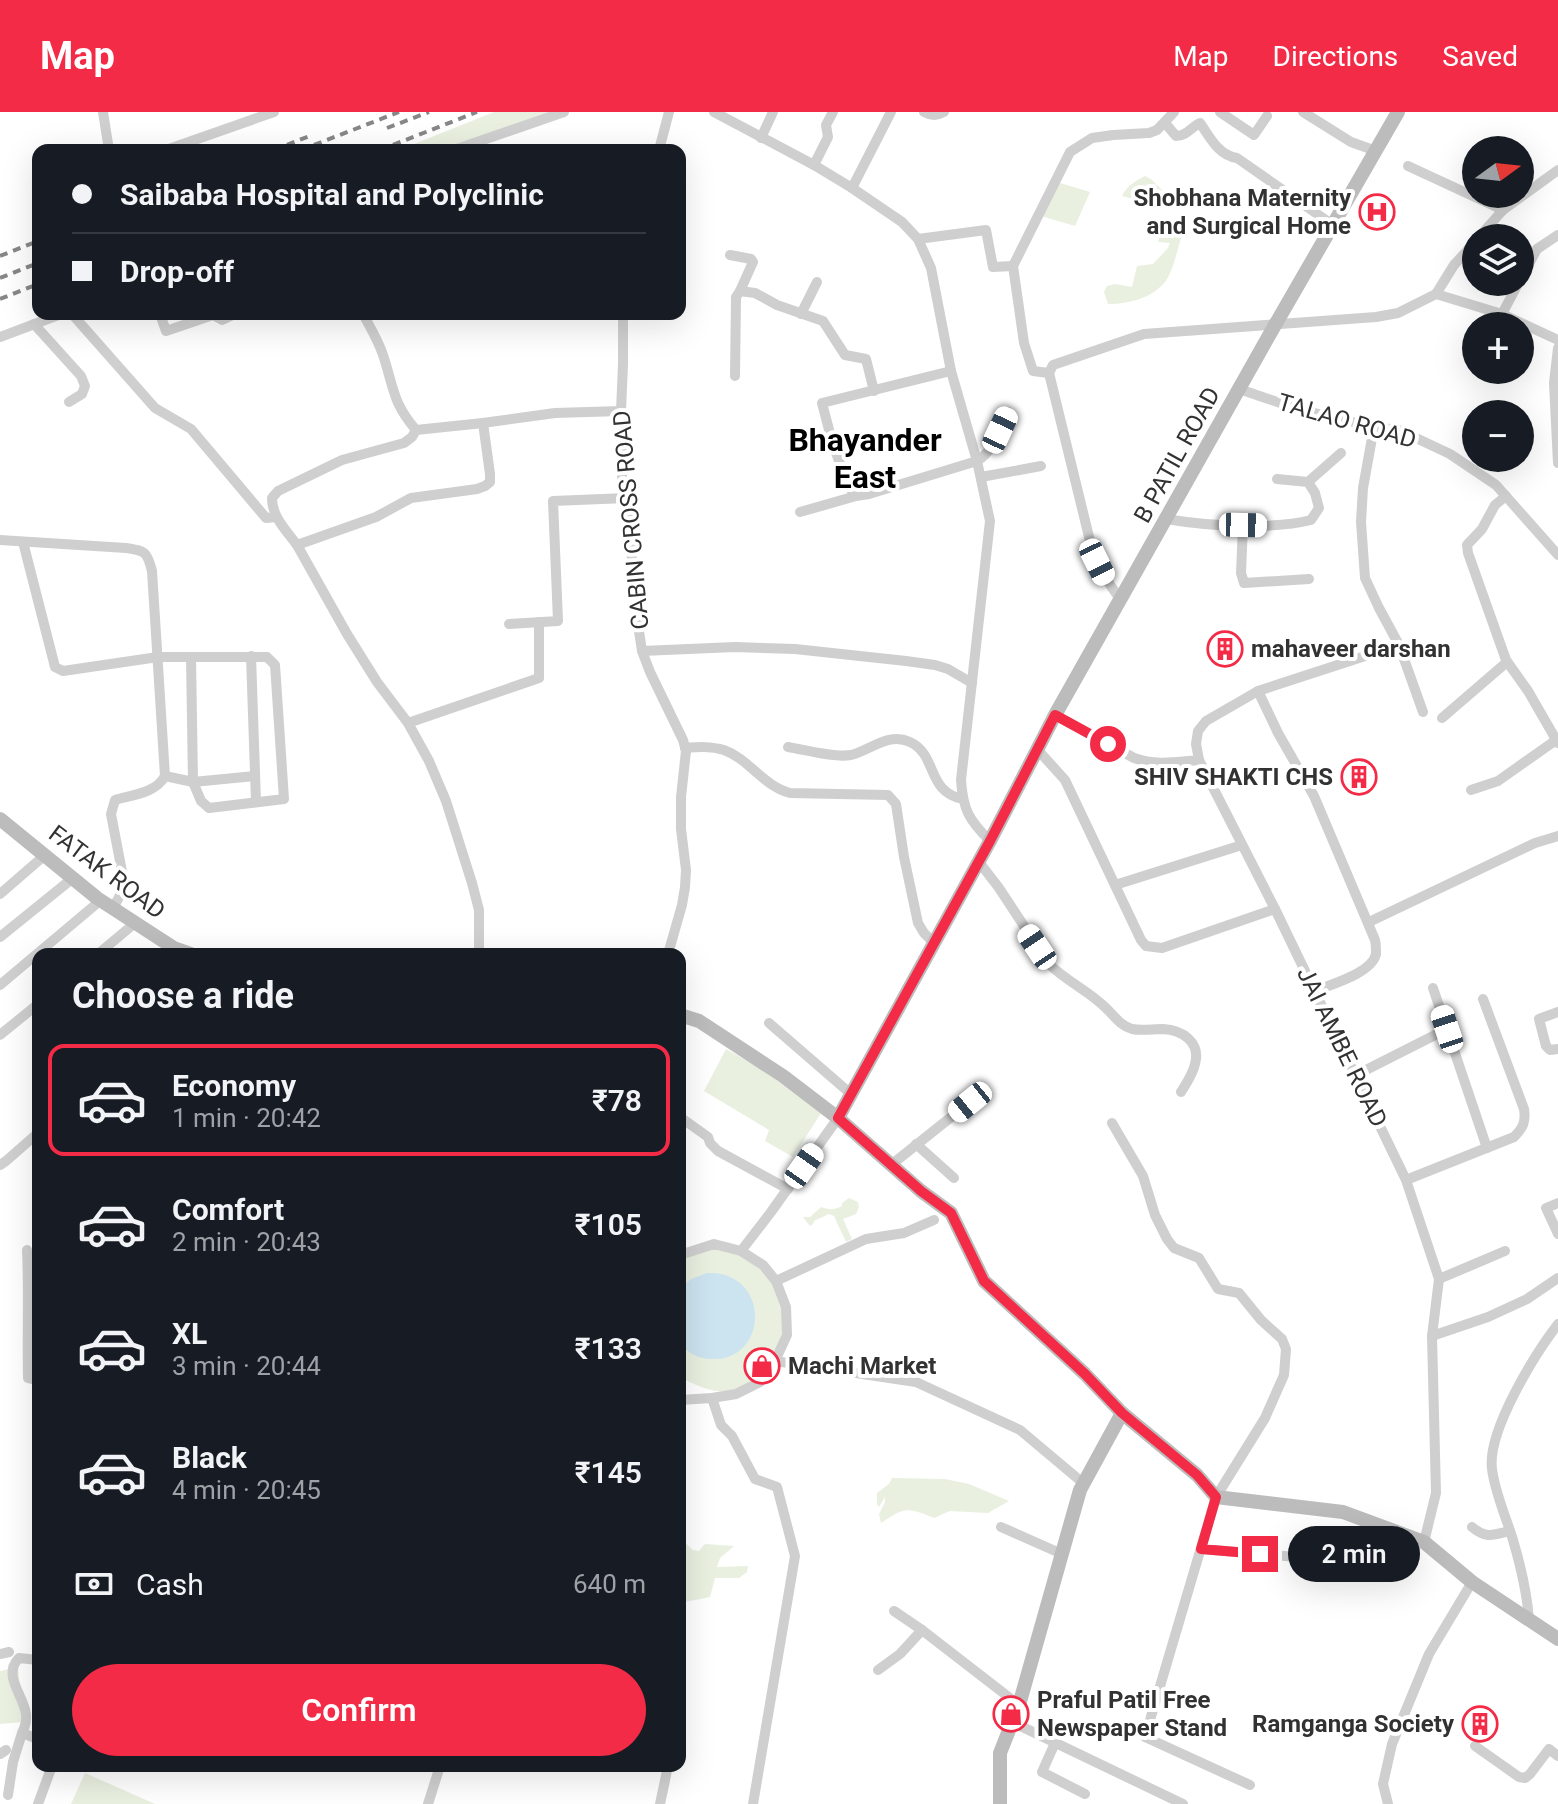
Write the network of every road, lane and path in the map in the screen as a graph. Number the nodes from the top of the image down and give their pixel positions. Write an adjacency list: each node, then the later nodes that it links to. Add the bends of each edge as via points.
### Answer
1 (103, 112): 18 (street)
2 (274, 112): 19 (street)
3 (564, 112): 20 (street)
4 (669, 112): 21 (street)
5 (714, 112): 17 (street)
6 (773, 112): 17 (street)
7 (833, 112): 23 (street)
8 (891, 112): 26 (street)
9 (924, 112): 10 (street)
10 (944, 112)
11 (1174, 112): 16 (street)
12 (1220, 112): 15 (street, via 1254,135)
13 (1303, 112): 22 (street)
14 (1398, 112): 22 (main road, B PATIL ROAD)
15 (1267, 116)
16 (1165, 123): 29 (street, via 1176,136 1200,123 1221,151); 35 (street, via 1149,133 1092,138 1070,152)
17 (761, 138): 23 (street)
18 (108, 144)
19 (183, 144)
20 (471, 144)
21 (661, 144)
22 (1376, 151): 29 (main road, B PATIL ROAD)
23 (814, 165): 26 (street)
24 (1408, 166): 27 (street)
25 (1558, 170): 27 (street)
26 (852, 188): 31 (street)
27 (1503, 210): 28 (street)
28 (1490, 224)
29 (1333, 225): 48 (main road, B PATIL ROAD)
30 (1558, 235): 33 (street)
31 (918, 239): 35 (street, via 986,230 993,267); 53 (street, via 931,268)
32 (730, 255): 37 (street, via 753,262)
33 (1534, 255)
34 (1462, 256): 38 (street)
35 (1013, 266): 54 (street, via 1033,371)
36 (817, 282): 40 (street)
37 (740, 291): 40 (street); 55 (street)
38 (1436, 294): 39 (street); 48 (street, via 1398,313)
39 (1495, 312)
40 (801, 314): 57 (street, via 823,321 845,355 866,359)
41 (45, 320): 47 (street)
42 (77, 320): 75 (street, via 155,408 191,429 266,518)
43 (162, 320): 44 (street, via 166,331)
44 (198, 320)
45 (366, 320): 63 (street, via 384,357 396,403)
46 (623, 320): 59 (street, CABIN CROSS ROAD)
47 (34, 324): 50 (street); 58 (street, via 81,376 82,394)
48 (1275, 325): 54 (street, via 1144,334 1053,365); 56 (main road, B PATIL ROAD)
49 (1534, 329): 51 (street)
50 (0, 337)
51 (1558, 340)
52 (1558, 348): 66 (street)
53 (951, 371): 57 (street); 65 (street)
54 (1049, 373): 83 (street, via 1093,551)
55 (735, 376)
56 (1239, 389): 62 (street, TALAO ROAD); 76 (main road, B PATIL ROAD)
57 (874, 391): 71 (street, via 822,403 833,445)
58 (69, 402)
59 (621, 411): 61 (street); 73 (street, CABIN CROSS ROAD)
60 (1008, 412): 65 (street, via 991,449)
61 (483, 423): 63 (street); 80 (street, via 490,474 485,486 411,498 376,517)
62 (1374, 427): 72 (street, TALAO ROAD, via 1399,430 1450,454); 86 (street, via 1363,488 1365,578)
63 (416, 430): 75 (street, via 404,443 342,460 278,491 272,498)
64 (1341, 453): 70 (street)
65 (977, 461): 68 (street); 71 (street)
66 (1558, 463)
67 (1041, 466): 68 (street)
68 (981, 477): 92 (street, via 990,521)
69 (1277, 479): 70 (street)
70 (1308, 482): 77 (street, via 1319,508 1311,520)
71 (856, 496): 74 (street)
72 (1506, 496): 81 (street, TALAO ROAD); 91 (street, via 1467,545)
73 (627, 498): 84 (street, via 553,501 558,621); 87 (street, CABIN CROSS ROAD)
74 (800, 512)
75 (276, 517): 80 (street)
76 (1166, 519): 77 (street); 83 (main road, B PATIL ROAD)
77 (1243, 525): 82 (street, via 1244,583)
78 (0, 540): 79 (street)
79 (23, 542): 89 (street, via 143,550 152,571); 89 (street, via 55,667 63,671)
80 (297, 545): 97 (street, via 347,634)
81 (1558, 555)
82 (1309, 579)
83 (1120, 599): 95 (main road, B PATIL ROAD)
84 (539, 622): 85 (street); 97 (street, via 539,678)
85 (509, 624)
86 (1399, 645): 93 (street); 94 (street)
87 (642, 651): 92 (street, via 735,647 833,652 935,665); 100 (street, CABIN CROSS ROAD)
88 (251, 656): 90 (street); 104 (street); 108 (street, via 267,657 275,665 284,799)
89 (158, 657): 90 (street); 103 (street)
90 (191, 657): 105 (street)
91 (1507, 662): 96 (street); 98 (street)
92 (972, 683): 107 (street)
93 (1258, 691): 102 (street, via 1206,721 1198,731); 120 (street, via 1314,796)
94 (1423, 712)
95 (1055, 715): 101 (main road, B PATIL ROAD); 102 (street, via 1134,758 1159,764)
96 (1442, 718)
97 (408, 723): 127 (street, via 446,801 472,883 479,910)
98 (1557, 741): 106 (street, via 1498,781)
99 (788, 747): 107 (street, via 850,755 896,738 910,742 923,751 943,792)
100 (685, 748): 123 (street, via 727,751 790,793 888,795 896,804 918,923); 128 (street, CABIN CROSS ROAD, via 685,887)
101 (1037, 749): 111 (main road, B PATIL ROAD); 116 (street, via 1065,780)
102 (1199, 760): 112 (street, JAI AMBE ROAD)
103 (165, 776): 105 (street); 118 (street, via 160,785 115,800 111,814 124,882 123,890)
104 (255, 776): 105 (street); 108 (street)
105 (193, 782): 108 (street, via 209,808)
106 (1471, 790)
107 (963, 799): 111 (street, via 974,826)
108 (256, 802)
109 (0, 819): 113 (main road, FATAK ROAD)
110 (1558, 836): 120 (street)
111 (990, 841): 114 (main road, B PATIL ROAD)
112 (1242, 845): 116 (street); 119 (street, JAI AMBE ROAD)
113 (45, 855): 115 (main road, FATAK ROAD); 117 (street)
114 (979, 862): 123 (main road, B PATIL ROAD); 142 (street, via 1059,975 1131,1029 1177,1031 1188,1037 1195,1066)
115 (73, 878): 118 (main road, FATAK ROAD); 122 (street)
116 (1115, 885): 119 (street, via 1141,940 1151,948)
117 (0, 894)
118 (107, 904): 121 (main road, FATAK ROAD); 124 (street)
119 (1275, 909): 132 (street, JAI AMBE ROAD)
120 (1369, 922): 132 (street, via 1376,952 1372,962)
121 (135, 923): 125 (street); 126 (main road, FATAK ROAD)
122 (0, 937)
123 (934, 943): 143 (main road, B PATIL ROAD)
124 (49, 948)
125 (105, 948)
126 (174, 948)
127 (479, 948)
128 (670, 948)
129 (32, 961): 130 (street)
130 (0, 985)
131 (1433, 988): 138 (street)
132 (1315, 991): 141 (street, JAI AMBE ROAD)
133 (1483, 999): 150 (street, via 1525,1119 1514,1137)
134 (32, 1009): 139 (street)
135 (1558, 1012): 140 (street, via 1539,1019 1546,1046)
136 (686, 1017): 145 (main road, via 783,1076)
137 (769, 1023): 143 (street)
138 (1447, 1029): 141 (street); 150 (street)
139 (0, 1035)
140 (1558, 1049)
141 (1356, 1075): 154 (street, JAI AMBE ROAD)
142 (1181, 1092)
143 (851, 1094): 145 (main road, B PATIL ROAD)
144 (970, 1102): 149 (street)
145 (838, 1118): 152 (main road); 155 (street)
146 (686, 1121): 155 (street, via 718,1151)
147 (1112, 1123): 176 (street, via 1143,1176 1167,1239 1174,1248 1199,1258 1218,1289 1239,1293 1286,1349 1280,1388)
148 (32, 1138): 151 (street)
149 (916, 1144): 152 (street); 153 (street)
150 (1487, 1148): 154 (street)
151 (0, 1165)
152 (891, 1165): 174 (main road, via 951,1213 984,1281)
153 (954, 1178)
154 (1406, 1180): 164 (street, JAI AMBE ROAD)
155 (788, 1189): 160 (street)
156 (1558, 1203): 158 (street, via 1546,1208)
157 (934, 1220): 165 (street, via 904,1233 866,1239)
158 (1558, 1234)
159 (27, 1250): 166 (street)
160 (741, 1251): 162 (street, via 714,1244); 165 (street)
161 (1505, 1251): 164 (street)
162 (686, 1253)
163 (1558, 1278): 169 (street, via 1488,1317)
164 (1439, 1279): 169 (street, JAI AMBE ROAD)
165 (776, 1281): 170 (street, via 786,1307 787,1335)
166 (32, 1285)
167 (32, 1304): 171 (street, via 27,1317)
168 (1558, 1324): 179 (street, via 1522,1380 1492,1451 1491,1467)
169 (1432, 1336): 180 (street, JAI AMBE ROAD, via 1436,1493)
170 (775, 1361): 172 (street, via 760,1382); 175 (street, via 916,1382 1020,1430)
171 (32, 1369)
172 (712, 1398): 173 (street); 207 (street, via 721,1425 755,1479 777,1487 795,1556)
173 (686, 1400)
174 (1122, 1413): 175 (main road); 176 (main road)
175 (1083, 1483): 182 (main road)
176 (1216, 1497): 180 (main road, via 1343,1512); 181 (street)
177 (1001, 1527): 182 (street)
178 (1472, 1527): 179 (street, via 1489,1536)
179 (1510, 1531): 186 (street)
180 (1424, 1542): 184 (main road)
181 (1201, 1549): 183 (street); 201 (street, via 1145,1737)
182 (1062, 1554): 191 (main road)
183 (1320, 1559)
184 (1472, 1582): 186 (main road); 210 (street, via 1429,1654 1392,1744 1383,1784)
185 (894, 1611): 187 (street)
186 (1529, 1620): 188 (main road)
187 (922, 1630): 190 (street); 191 (street)
188 (1558, 1639)
189 (32, 1659): 193 (street, via 19,1658 11,1672 26,1714)
190 (878, 1670)
191 (1019, 1705): 192 (main road)
192 (1012, 1722): 195 (street); 208 (main road, via 1000,1753)
193 (22, 1733): 194 (street); 203 (street)
194 (32, 1737)
195 (1055, 1743): 202 (street, via 1042,1772); 209 (street)
196 (1475, 1746): 197 (street, via 1525,1778 1549,1749)
197 (1558, 1756)
198 (50, 1772): 204 (street)
199 (438, 1772): 205 (street)
200 (667, 1772): 206 (street)
201 (1250, 1785)
202 (1085, 1794)
203 (8, 1795)
204 (38, 1804)
205 (428, 1804)
206 (660, 1804)
207 (753, 1804)
208 (1000, 1804)
209 (1183, 1804)
210 (1388, 1804)

